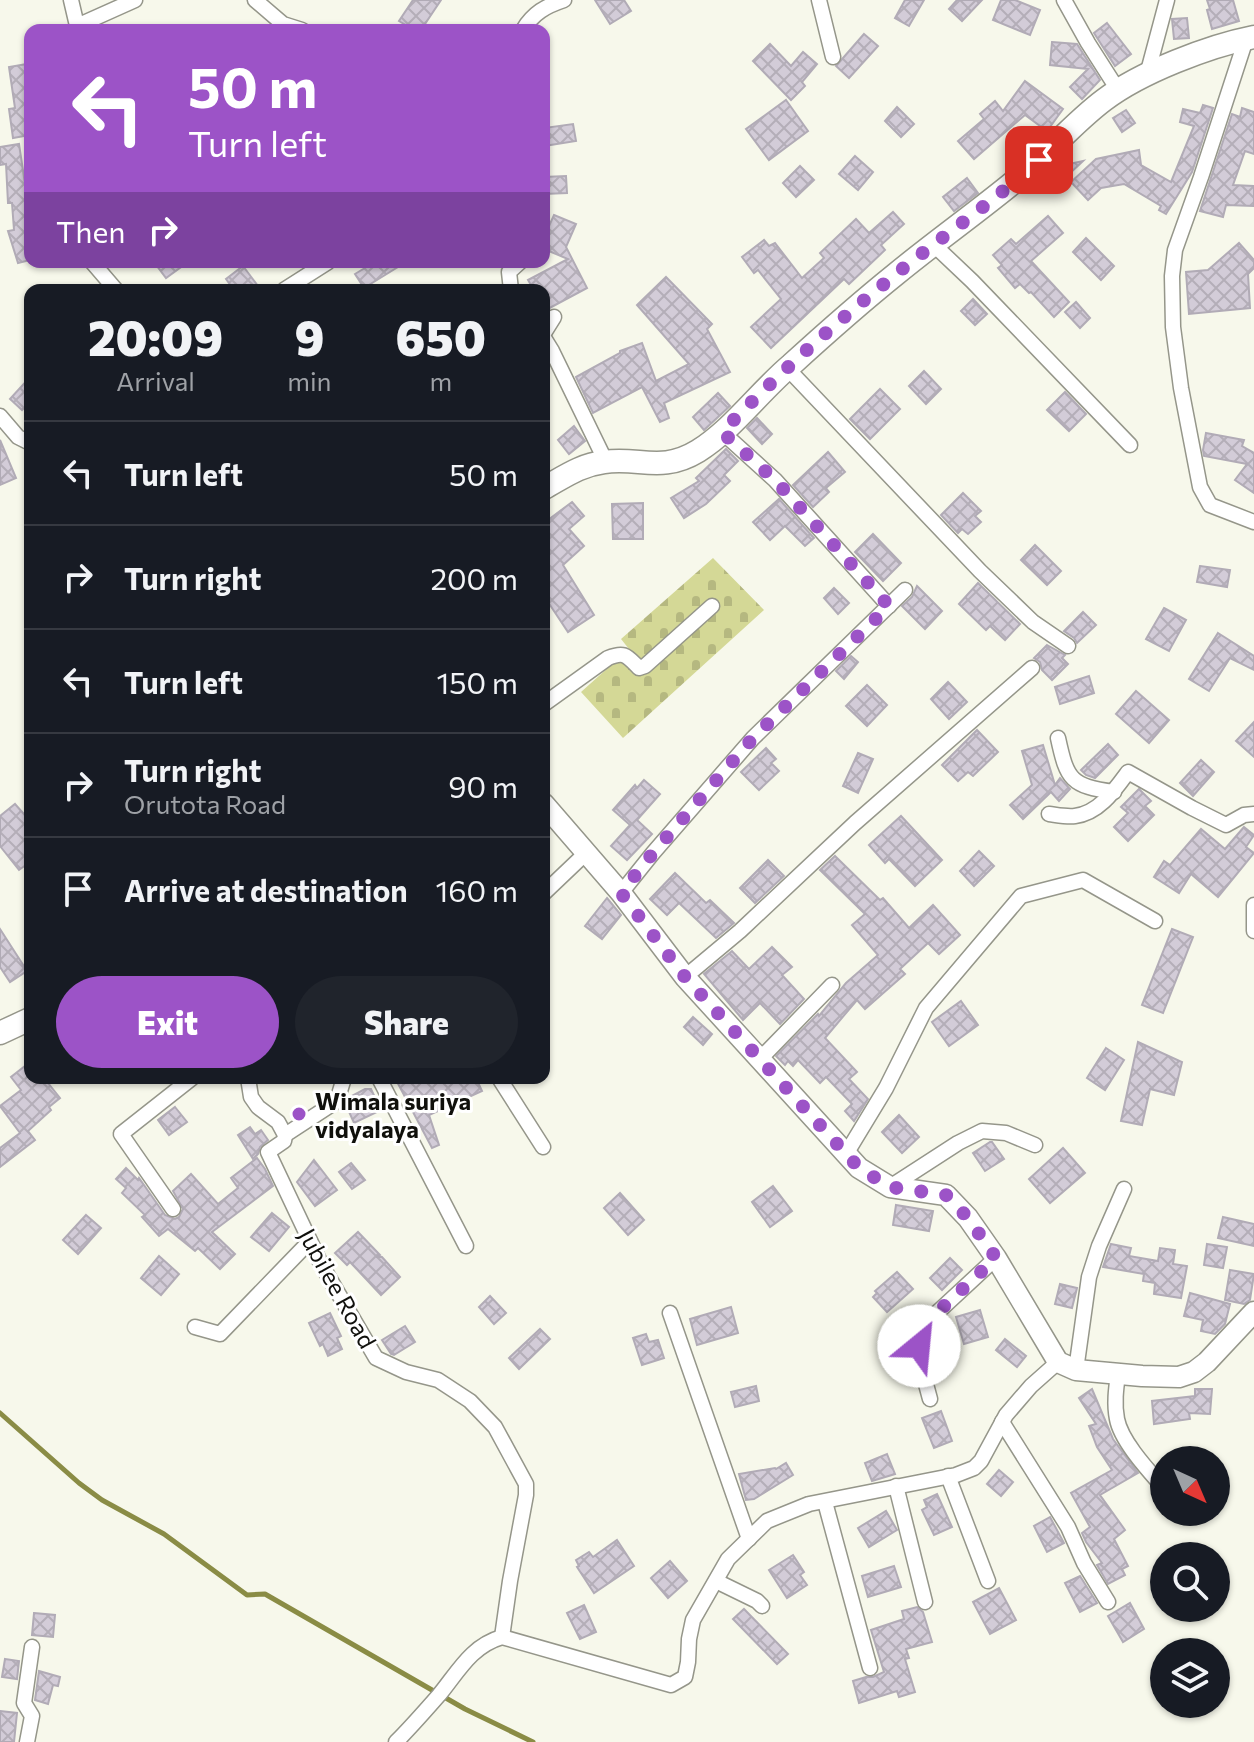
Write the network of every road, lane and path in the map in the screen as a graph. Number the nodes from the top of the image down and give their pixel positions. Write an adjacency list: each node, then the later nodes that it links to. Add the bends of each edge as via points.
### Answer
1 (71, 0): 8 (street)
2 (135, 0): 9 (street)
3 (255, 0): 10 (street)
4 (564, 0): 11 (street, via 547,5)
5 (819, 0): 13 (street)
6 (1064, 0): 15 (street)
7 (1167, 0): 14 (street)
8 (77, 24)
9 (86, 24)
10 (283, 24)
11 (527, 24)
12 (1250, 38): 14 (main road); 31 (street, via 1175,250 1172,276 1181,388 1200,487 1210,505)
13 (833, 57)
14 (1147, 75): 15 (main road)
15 (1118, 90): 16 (main road)
16 (934, 245): 24 (main road); 28 (street)
17 (97, 268): 19 (street)
18 (319, 268): 20 (street)
19 (111, 284)
20 (293, 284)
21 (554, 317): 22 (street)
22 (550, 325)
23 (550, 347): 29 (street)
24 (787, 368): 26 (main road); 35 (street, via 980,571 1033,622)
25 (0, 416): 27 (street)
26 (722, 432): 29 (main road, via 679,461); 34 (street, via 775,480)
27 (24, 440)
28 (1130, 445)
29 (606, 462): 30 (main road, via 576,468)
30 (550, 484)
31 (1254, 522)
32 (905, 590): 34 (street)
33 (712, 606): 37 (street, via 645,666 639,668 618,654)
34 (889, 606): 45 (street, via 753,738)
35 (1068, 646)
36 (1032, 668): 49 (street)
37 (550, 700)
38 (1058, 738): 39 (street, via 1076,782)
39 (1114, 792): 41 (street, via 1085,813); 42 (street, via 1128,772 1226,825)
40 (550, 811): 43 (street)
41 (1049, 814)
42 (1254, 814)
43 (586, 853): 44 (street); 45 (street)
44 (550, 887)
45 (621, 893): 49 (street)
46 (1254, 905): 48 (street)
47 (1155, 921): 62 (street, via 1083,880 1021,896 926,1008)
48 (1254, 931)
49 (685, 977): 53 (street)
50 (832, 985): 53 (street)
51 (24, 1022): 52 (main road)
52 (0, 1033)
53 (760, 1059): 62 (street)
54 (184, 1084): 65 (street, via 121,1134)
55 (249, 1084): 59 (street, via 258,1107)
56 (342, 1084): 59 (street, via 337,1101)
57 (382, 1084): 67 (street)
58 (503, 1084): 61 (street)
59 (285, 1135): 66 (street, Jubilee Road, via 268,1152)
60 (1035, 1145): 63 (street, via 1006,1133 982,1131)
61 (543, 1147)
62 (846, 1154): 63 (street)
63 (890, 1187): 68 (street, via 946,1195)
64 (1124, 1189): 72 (street, via 1089,1277)
65 (173, 1209)
66 (310, 1241): 71 (street, via 220,1334); 86 (street, Jubilee Road, via 376,1358 438,1380 470,1401 495,1427 526,1484)
67 (466, 1246)
68 (996, 1258): 72 (street); 74 (street, via 919,1331)
69 (1254, 1312): 73 (street, via 1194,1372 1179,1377)
70 (670, 1313): 80 (street)
71 (195, 1327)
72 (1067, 1366): 73 (street); 75 (street, via 1031,1386)
73 (1118, 1374): 76 (street, via 1117,1421)
74 (930, 1399)
75 (1002, 1422): 77 (street, via 981,1461); 84 (street)
76 (1150, 1471)
77 (948, 1476): 78 (street); 82 (street)
78 (896, 1486): 79 (street); 83 (street)
79 (825, 1502): 80 (street, via 767,1521); 88 (street)
80 (749, 1539): 81 (street, via 728,1559)
81 (716, 1581): 85 (street); 86 (street, via 693,1620 685,1677 671,1685)
82 (988, 1581)
83 (925, 1602)
84 (1108, 1602)
85 (762, 1606)
86 (502, 1637): 90 (street, via 486,1642 459,1667)
87 (32, 1647): 89 (street, via 24,1703 32,1716)
88 (870, 1668)
89 (27, 1742)
90 (396, 1742)

